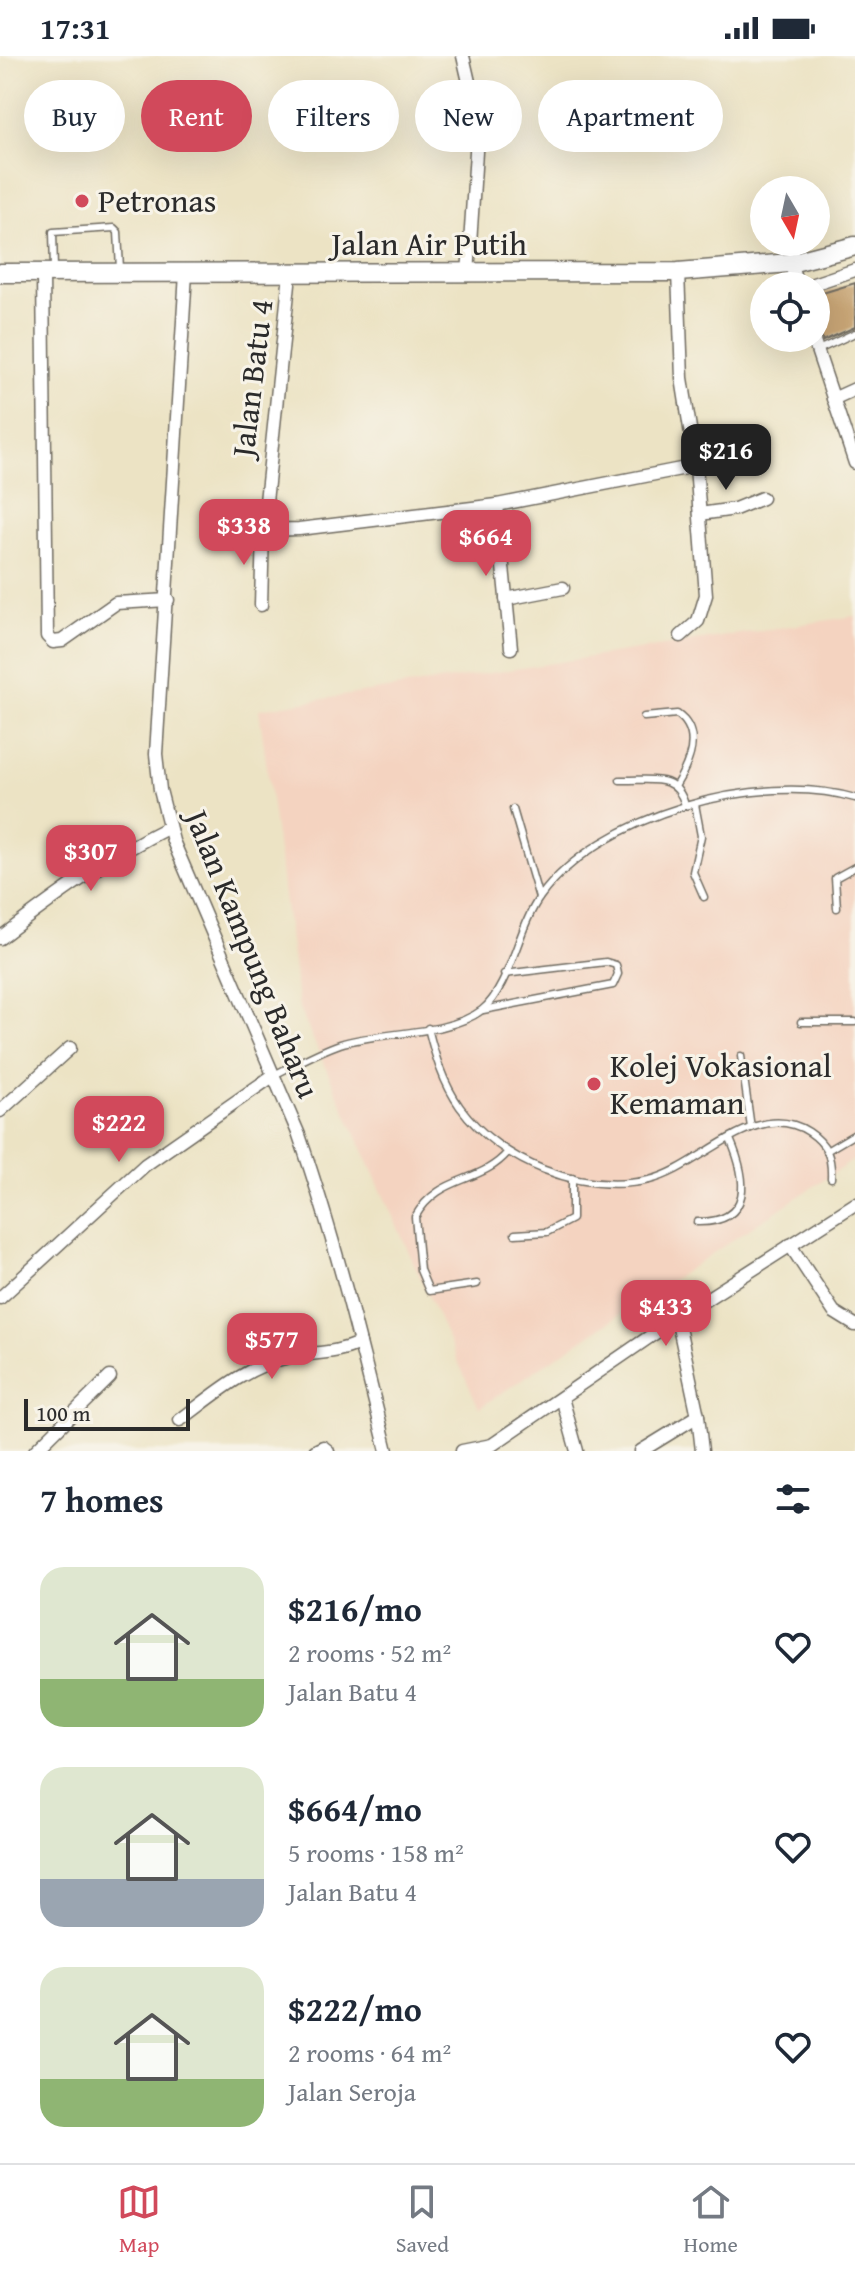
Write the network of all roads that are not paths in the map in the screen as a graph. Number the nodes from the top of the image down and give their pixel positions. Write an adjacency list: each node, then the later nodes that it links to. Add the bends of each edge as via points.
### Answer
1 (463, 56): 12 (street, via 478,121)
2 (855, 246): 3 (main road, Jalan Air Putih)
3 (790, 263): 6 (main road, Jalan Air Putih); 7 (street)
4 (855, 270): 13 (street)
5 (121, 272): 9 (main road, Jalan Air Putih); 9 (lane, via 119,233 114,228 53,232); 10 (main road, Jalan Air Putih)
6 (678, 272): 12 (main road, Jalan Air Putih); 21 (street, via 682,378)
7 (793, 272)
8 (0, 273): 9 (main road, Jalan Air Putih)
9 (49, 273): 28 (street, via 47,636 62,641 121,601)
10 (186, 273): 11 (main road, Jalan Air Putih); 28 (street, Jalan Kampung Baharu)
11 (290, 274): 12 (main road, Jalan Air Putih); 25 (street, Jalan Batu 4)
12 (468, 275)
13 (830, 278)
14 (855, 333): 15 (lane)
15 (830, 340)
16 (817, 352): 18 (street)
17 (855, 389): 18 (street)
18 (833, 399): 19 (street)
19 (851, 442): 20 (street)
20 (855, 463)
21 (696, 466): 23 (street); 24 (street)
22 (762, 498): 24 (street)
23 (497, 505): 25 (street); 27 (street)
24 (700, 514): 30 (street, via 706,595 698,621)
25 (263, 530): 29 (street, Jalan Batu 4)
26 (563, 588): 27 (street)
27 (506, 599): 31 (street)
28 (168, 600): 39 (street, Jalan Kampung Baharu, via 156,754)
29 (261, 605)
30 (681, 636)
31 (511, 648)
32 (644, 717): 34 (lane, via 677,714 685,720 692,754)
33 (620, 780): 34 (lane)
34 (676, 785): 37 (lane)
35 (855, 798): 36 (lane, via 801,788)
36 (695, 804): 37 (lane); 41 (lane, via 701,836 693,872)
37 (685, 805): 42 (lane, via 580,856)
38 (513, 809): 42 (lane)
39 (169, 827): 44 (street, via 80,879); 52 (street, Jalan Kampung Baharu)
40 (855, 867): 43 (lane, via 835,878)
41 (704, 897)
42 (539, 898): 45 (lane)
43 (837, 908)
44 (0, 938)
45 (504, 974): 46 (lane); 46 (lane, via 606,962 616,965 618,974 613,985)
46 (483, 1010): 49 (lane)
47 (801, 1022): 48 (lane)
48 (855, 1022)
49 (428, 1028): 52 (lane, via 340,1044); 58 (lane, via 438,1067 460,1107)
50 (70, 1048): 53 (street)
51 (741, 1056): 54 (lane)
52 (274, 1075): 66 (street, via 145,1165); 69 (street, Jalan Kampung Baharu, via 317,1185)
53 (0, 1111)
54 (751, 1128): 56 (lane); 57 (lane, via 771,1122 800,1127)
55 (855, 1134): 57 (lane)
56 (730, 1139): 59 (lane, via 651,1180); 62 (lane, via 741,1170 741,1198 729,1216)
57 (828, 1150): 60 (lane)
58 (508, 1152): 59 (lane); 65 (lane, via 494,1167 438,1189 415,1217 420,1270 429,1291)
59 (572, 1178): 63 (lane, via 572,1219 547,1232)
60 (831, 1178)
61 (855, 1204): 64 (street)
62 (697, 1222)
63 (515, 1234)
64 (790, 1245): 67 (street); 68 (street, via 834,1312)
65 (477, 1284)
66 (0, 1298)
67 (677, 1318): 71 (street); 72 (street)
68 (855, 1325)
69 (360, 1343): 73 (street, via 330,1354 284,1358 238,1376); 78 (street, Jalan Kampung Baharu)
70 (110, 1377): 75 (street)
71 (562, 1398): 74 (street); 80 (street)
72 (698, 1416): 81 (street); 82 (street)
73 (180, 1420)
74 (492, 1448): 79 (street)
75 (35, 1451)
76 (315, 1451): 77 (street)
77 (328, 1451)
78 (387, 1451)
79 (462, 1451)
80 (577, 1451)
81 (641, 1451)
82 (702, 1451)

